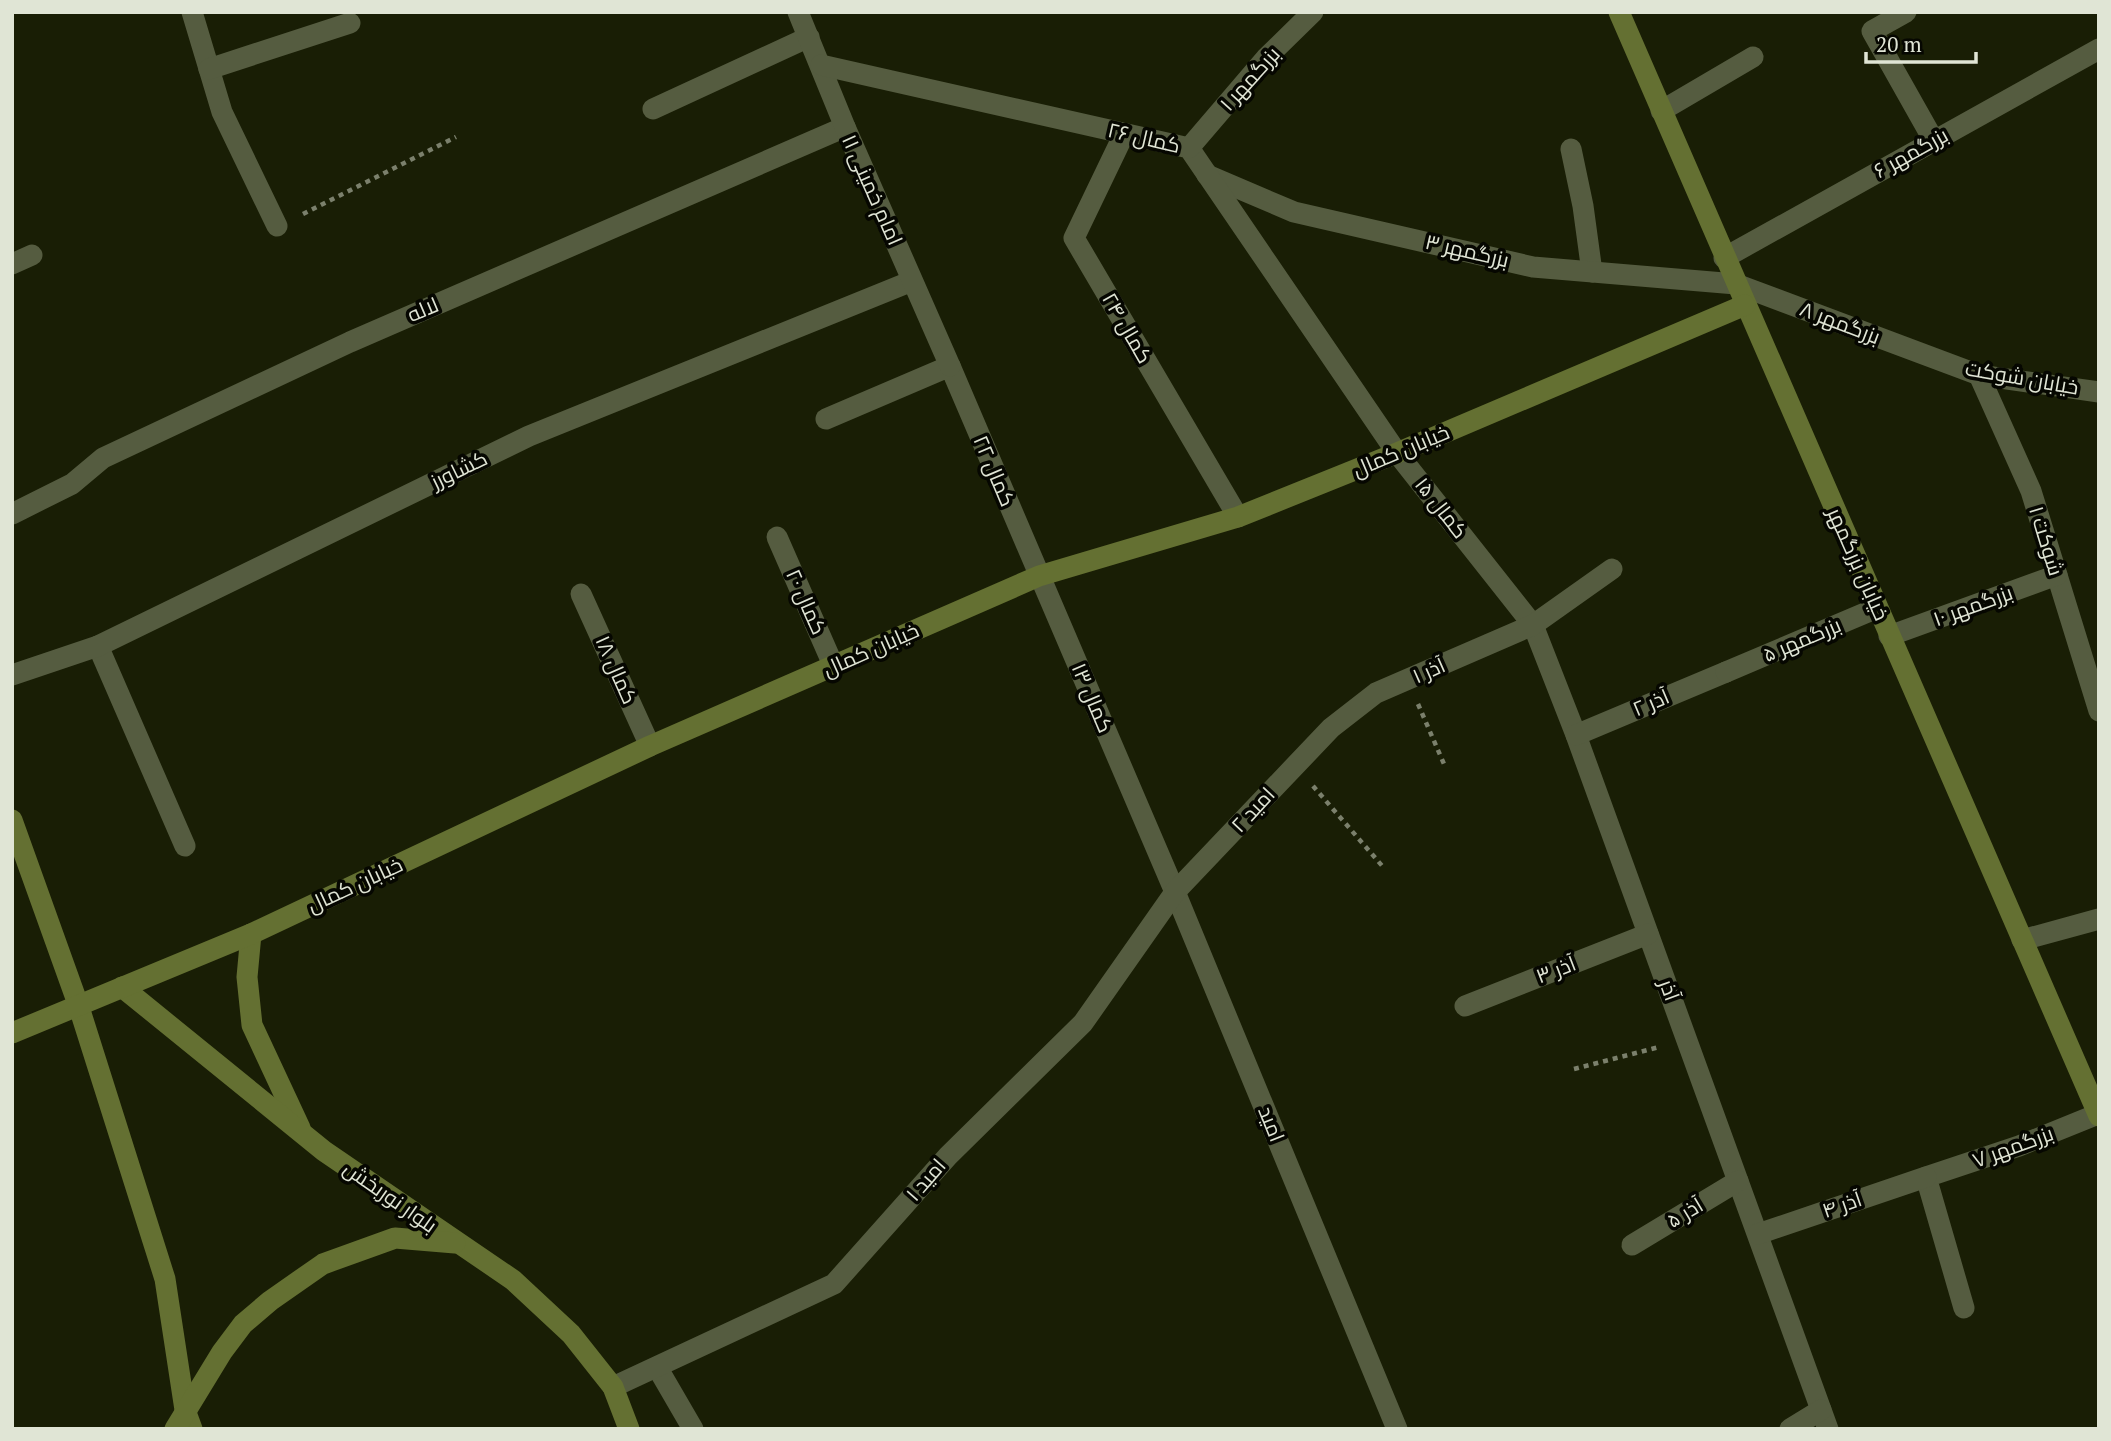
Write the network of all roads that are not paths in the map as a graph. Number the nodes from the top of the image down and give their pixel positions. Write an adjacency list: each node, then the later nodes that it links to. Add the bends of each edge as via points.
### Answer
1 (192, 12): 11 (street)
2 (798, 12): 7 (street, امام خمینی ۱۱)
3 (1313, 12): 17 (street, بزرگمهر ۱, via 1266,58)
4 (1619, 12): 13 (street, خیابان بزرگمهر)
5 (1906, 12): 16 (street, via 1872,31)
6 (349, 23): 11 (street)
7 (809, 37): 10 (street, امام خمینی ۱۱); 12 (street)
8 (2099, 49): 16 (street, بزرگمهر ۶)
9 (1754, 57): 13 (street)
10 (821, 65): 14 (street, امام خمینی ۱۱); 15 (street, کمال ۲۶)
11 (209, 69): 20 (street, via 222,112)
12 (653, 109)
13 (1661, 111): 22 (street, خیابان بزرگمهر)
14 (845, 127): 25 (street, امام خمینی ۱۱); 34 (street, لاله, via 338,348 103,458 72,484)
15 (1124, 134): 17 (street, کمال ۲۶); 35 (street, کمال ۲۴, via 1074,238)
16 (1934, 141): 22 (street, بزرگمهر ۶)
17 (1189, 148): 19 (street, کمال ۲۶)
18 (1571, 149): 24 (street)
19 (1207, 175): 24 (street, بزرگمهر ۳, via 1294,212 1533,267); 33 (street, کمال ۲۶)
20 (277, 226)
21 (32, 255): 23 (street)
22 (1724, 258): 26 (street, خیابان بزرگمهر)
23 (12, 264)
24 (1592, 272): 26 (street, بزرگمهر ۳)
25 (912, 281): 29 (street, امام خمینی ۱۱); 45 (street, کشاورز, via 529,436)
26 (1736, 284): 27 (street, خیابان بزرگمهر); 28 (street, بزرگمهر ۸)
27 (1745, 304): 33 (street, خیابان کمال); 42 (street, خیابان بزرگمهر)
28 (1945, 362): 30 (street, خیابان شوکت)
29 (950, 366): 32 (street); 40 (street, کمال ۲۲)
30 (1979, 375): 31 (street, خیابان شوکت); 39 (street, شوکت ۱, via 2031,491)
31 (2099, 392)
32 (826, 419)
33 (1397, 453): 35 (street, خیابان کمال); 37 (street, کمال ۱۵)
34 (12, 514)
35 (1238, 517): 40 (street, خیابان کمال)
36 (777, 537): 46 (street, کمال ۲۰)
37 (1485, 564): 43 (street, آذر)
38 (1612, 569): 43 (street, آذر ۱)
39 (2057, 575): 44 (street, بزرگمهر ۱۰); 49 (street, شوکت ۱)
40 (1039, 576): 46 (street, خیابان کمال); 54 (street, کمال ۱۳)
41 (581, 594): 52 (street, کمال ۱۸)
42 (1877, 608): 44 (street, خیابان بزرگمهر); 47 (street, بزرگمهر ۵)
43 (1533, 625): 50 (street, آذر ۱, via 1377,694); 51 (street, آذر)
44 (1889, 636): 60 (street, خیابان بزرگمهر)
45 (98, 646): 48 (street, کشاورز); 55 (street)
46 (834, 667): 52 (street, خیابان کمال)
47 (1726, 671): 51 (street, آذر ۲)
48 (12, 675)
49 (2099, 712)
50 (1331, 728): 56 (street, امید ۲)
51 (1576, 735): 59 (street, آذر)
52 (650, 747): 58 (street, خیابان کمال)
53 (12, 820): 62 (street)
54 (1145, 820): 56 (street, امید)
55 (185, 846)
56 (1175, 892): 73 (street, امید ۱, via 1083,1023 948,1156 834,1284); 79 (street, امید)
57 (2099, 919): 60 (street)
58 (251, 934): 61 (street, خیابان کمال); 66 (street, via 247,977 252,1025)
59 (1648, 934): 63 (street, آذر ۳); 68 (street, آذر)
60 (2022, 940): 65 (street, خیابان بزرگمهر)
61 (122, 987): 62 (street, خیابان کمال); 66 (street, بلوار نوربخش)
62 (78, 1004): 64 (street, خیابان کمال); 76 (street, via 165,1279)
63 (1465, 1006)
64 (12, 1033)
65 (2098, 1115): 67 (street, بزرگمهر ۷)
66 (302, 1133): 70 (street, بلوار نوربخش)
67 (1926, 1177): 69 (street, آذر ۴); 72 (street)
68 (1738, 1181): 69 (street, آذر); 71 (street, آذر ۵)
69 (1758, 1234): 75 (street, آذر)
70 (457, 1243): 74 (street, بلوار نوربخش, via 513,1280 571,1334); 76 (street, via 395,1238 323,1264 243,1324 222,1352)
71 (1632, 1245)
72 (1964, 1308)
73 (657, 1367): 74 (street, امید ۱); 78 (street)
74 (613, 1387): 77 (street, بلوار نوربخش)
75 (1825, 1419): 80 (street)
76 (184, 1423)
77 (629, 1429)
78 (693, 1429)
79 (1397, 1429)
80 (1790, 1429)

